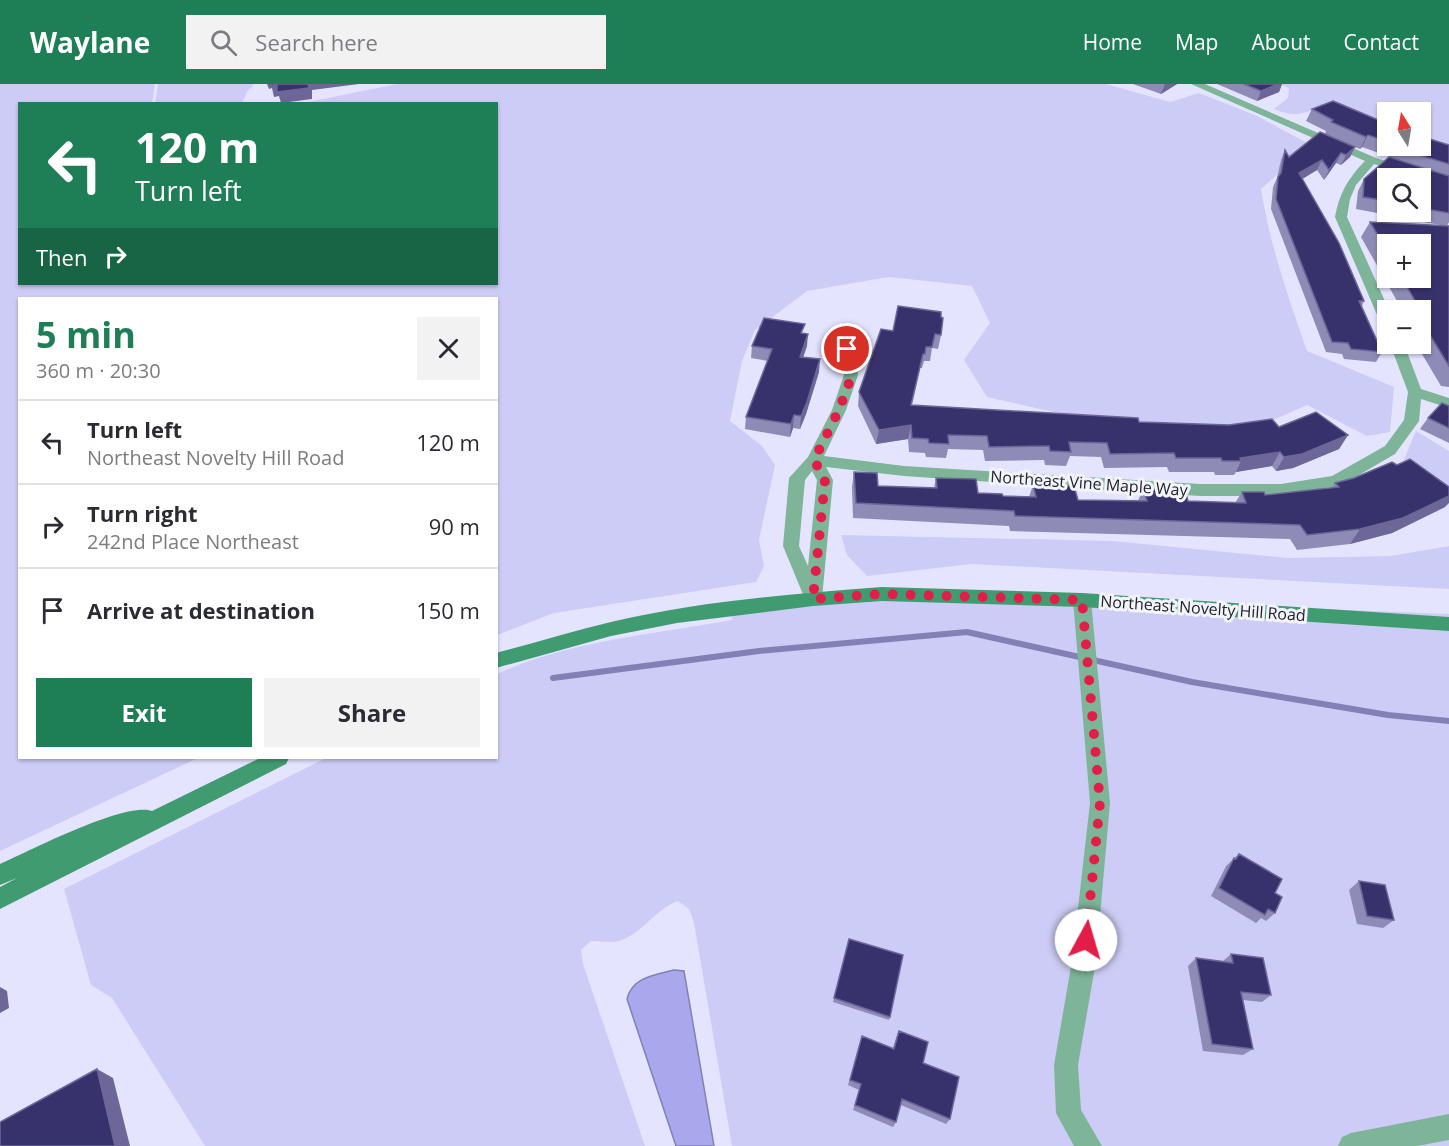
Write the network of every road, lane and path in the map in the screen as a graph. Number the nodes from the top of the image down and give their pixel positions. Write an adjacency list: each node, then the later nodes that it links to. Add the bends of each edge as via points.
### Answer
1 (1196, 84): 2 (street)
2 (1372, 160): 3 (street); 4 (street, via 1351,181 1341,217)
3 (1449, 185)
4 (1377, 300)
5 (847, 349): 9 (street, via 852,375)
6 (1401, 354): 7 (street, Northeast Vine Maple Way)
7 (1415, 392): 8 (street); 9 (street, Northeast Vine Maple Way, via 1411,421 1390,450 1336,481 1281,490 1200,490 916,472)
8 (1449, 403)
9 (814, 460): 10 (street, via 825,480); 10 (street, via 797,478 791,546)
10 (813, 599): 11 (main road, Northeast Novelty Hill Road, via 882,594); 13 (main road, Northeast Novelty Hill Road, via 643,622)
11 (1082, 600): 12 (main road, Northeast Novelty Hill Road); 19 (street, via 1100,803 1084,961 1066,1065 1069,1113)
12 (1449, 624)
13 (498, 660)
14 (277, 759): 15 (main road)
15 (168, 813): 16 (main road, via 115,824); 17 (main road)
16 (0, 875)
17 (0, 898)
18 (1449, 1126): 20 (street)
19 (1089, 1146)
20 (1351, 1146)

